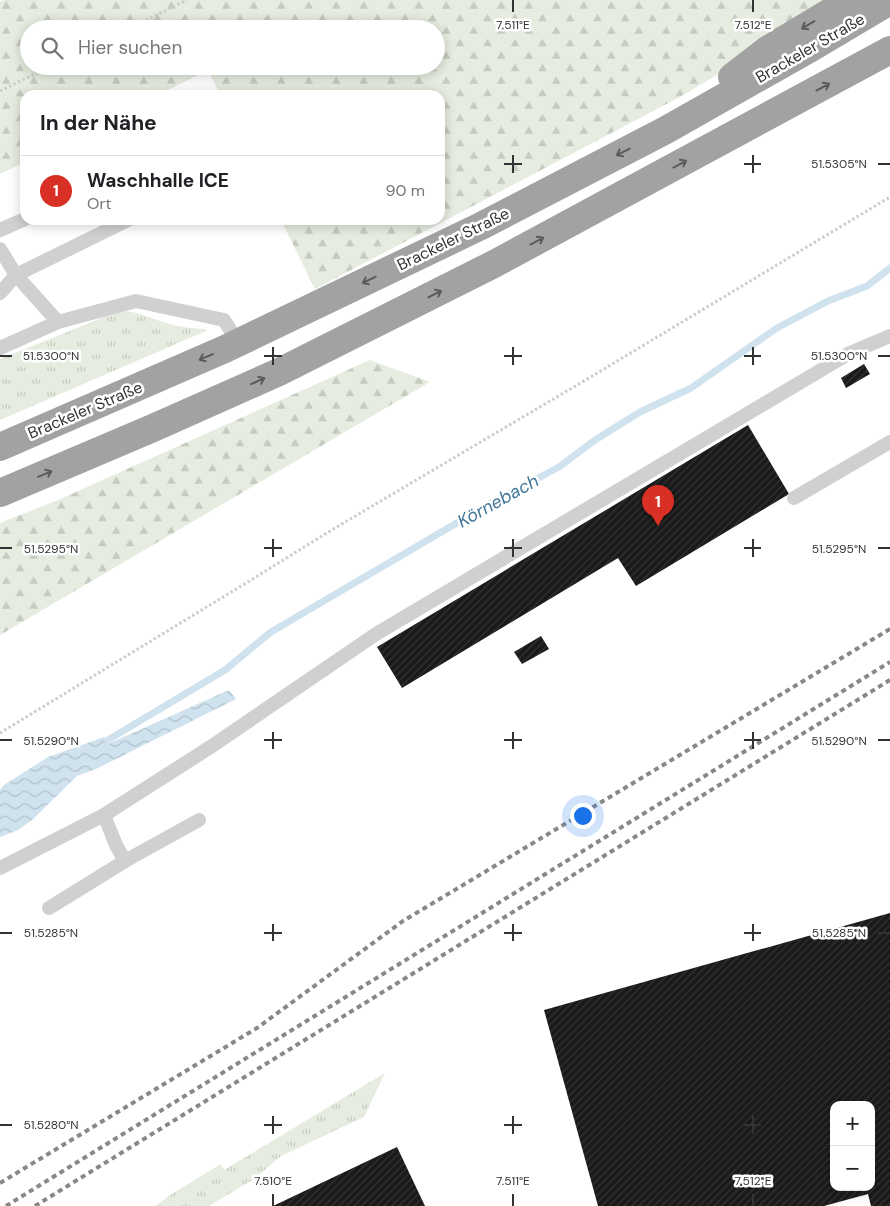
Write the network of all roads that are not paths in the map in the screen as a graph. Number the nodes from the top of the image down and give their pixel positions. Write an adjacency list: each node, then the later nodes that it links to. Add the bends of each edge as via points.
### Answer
1 (850, 0): 4 (highway, one-way to 4, via 767,50)
2 (890, 1): 4 (highway, Brackeler Straße)
3 (885, 54): 17 (highway, one-way to 3, via 279,372 494,264)
4 (666, 130): 13 (highway, Brackeler Straße, one-way to 13, via 481,226)
5 (20, 221): 7 (lane)
6 (118, 225): 9 (lane)
7 (0, 230)
8 (0, 249): 9 (lane)
9 (16, 275): 10 (lane); 11 (lane)
10 (0, 293)
11 (58, 322): 13 (lane, via 136,301 224,320); 14 (lane)
12 (890, 336): 19 (lane, via 848,354 376,634)
13 (238, 342): 16 (highway, Brackeler Straße, one-way to 16)
14 (0, 348)
15 (890, 442): 18 (lane)
16 (0, 446)
17 (0, 492)
18 (794, 498)
19 (104, 815): 21 (lane); 22 (lane)
20 (199, 820): 21 (lane)
21 (125, 862): 23 (lane)
22 (0, 868)
23 (48, 908)

